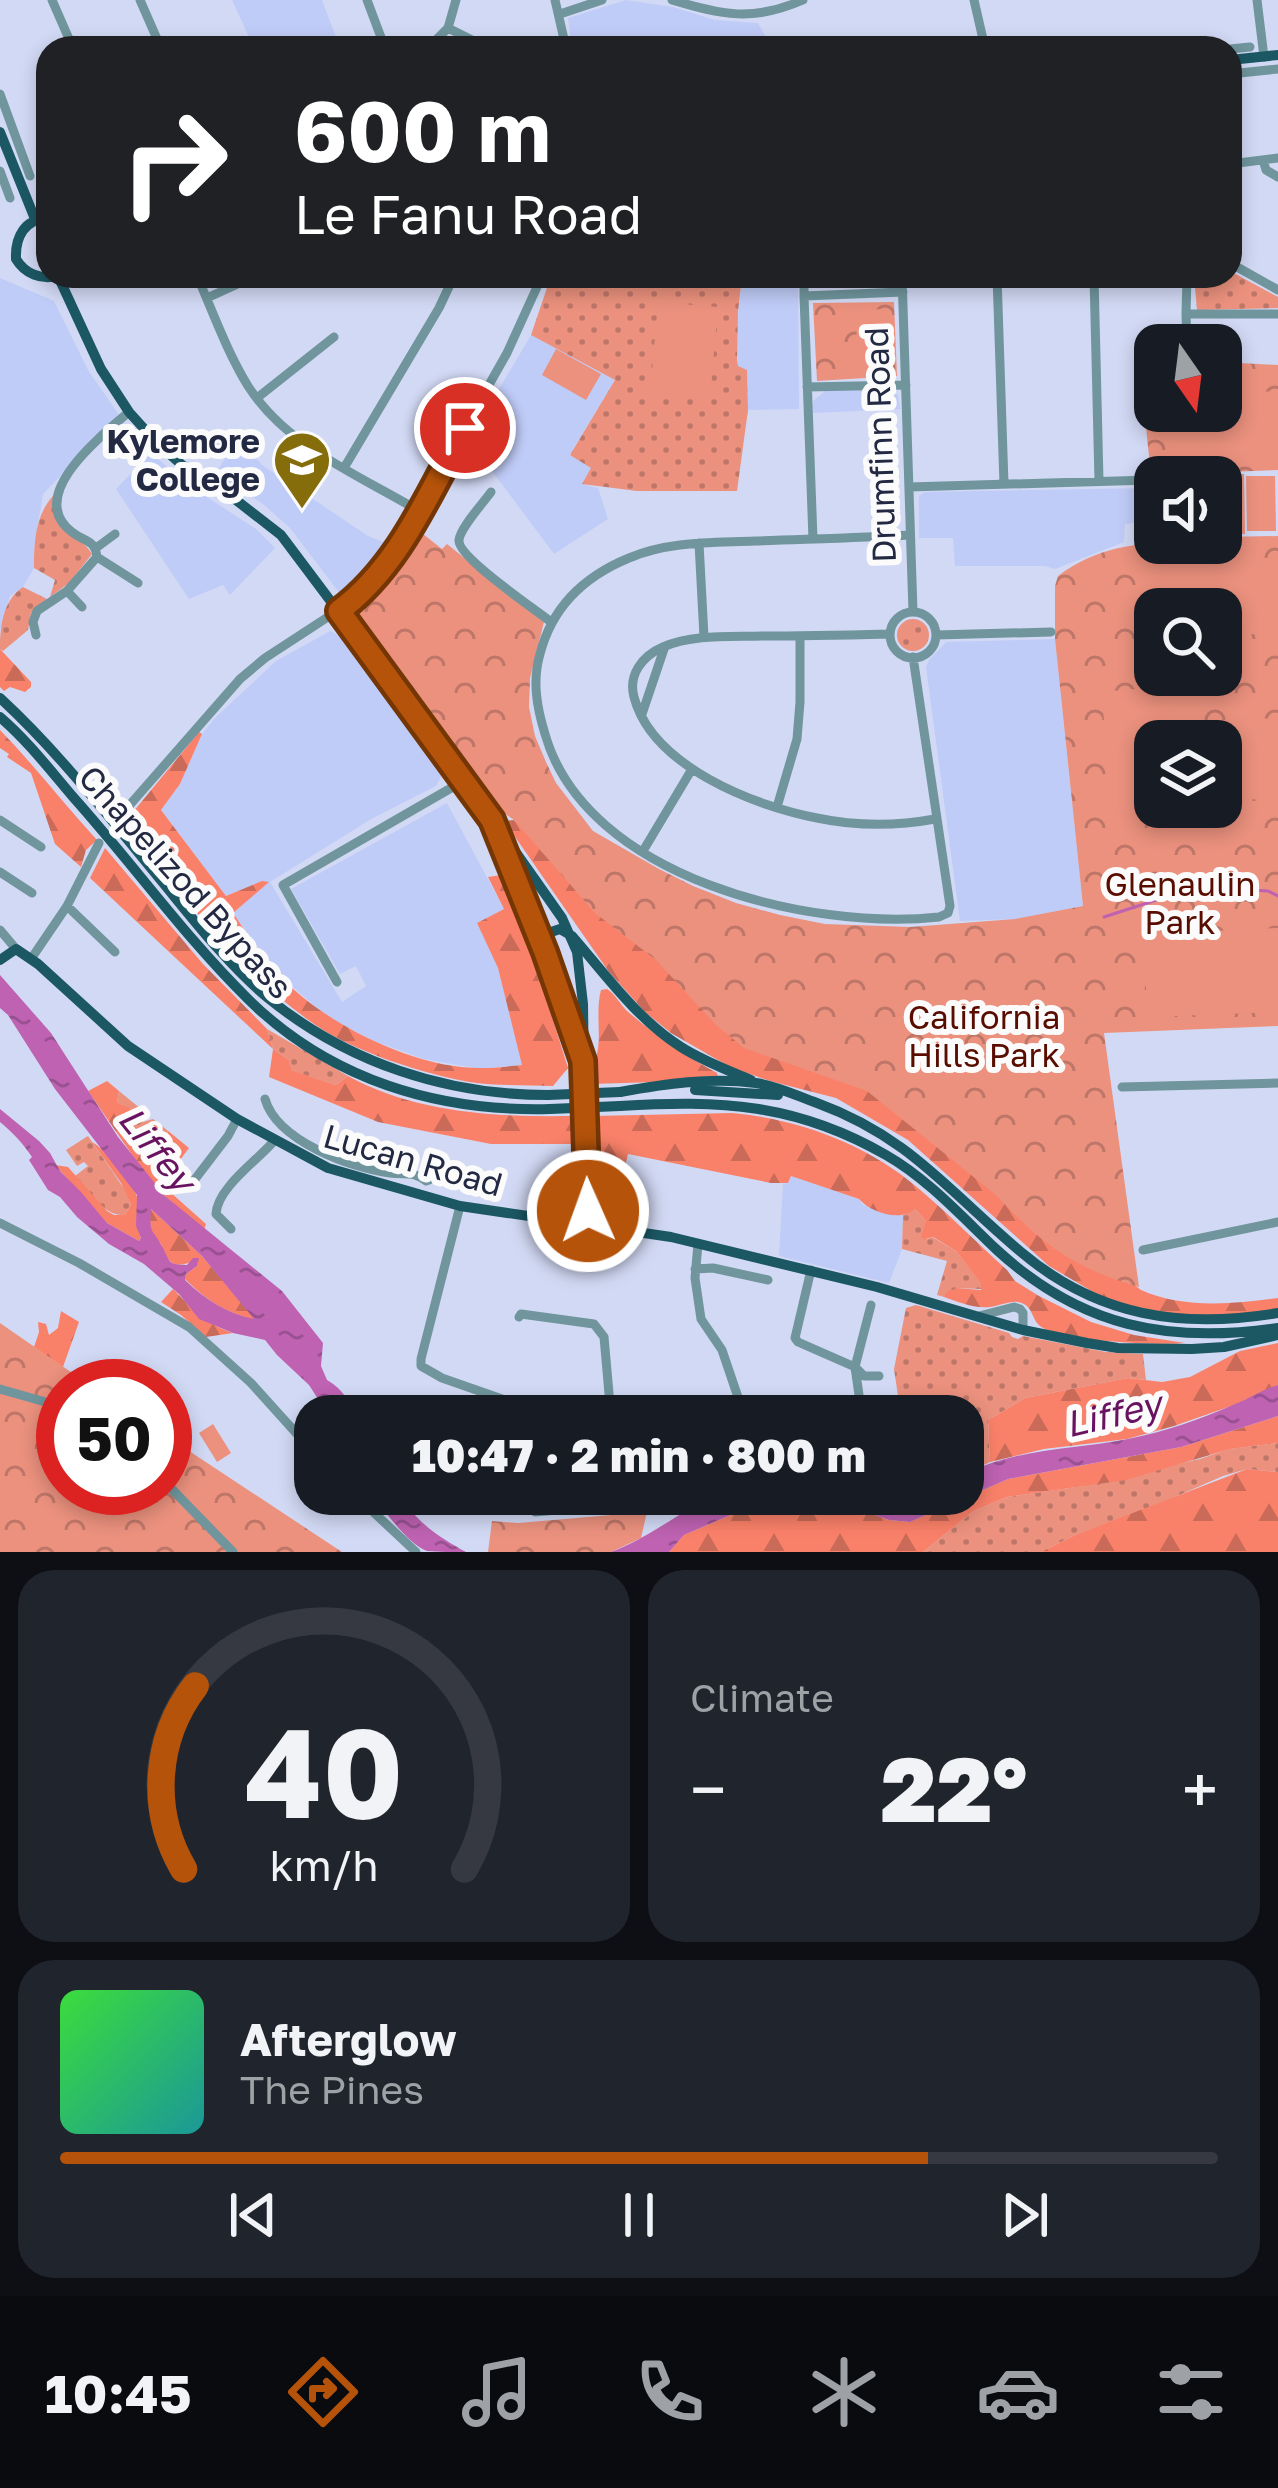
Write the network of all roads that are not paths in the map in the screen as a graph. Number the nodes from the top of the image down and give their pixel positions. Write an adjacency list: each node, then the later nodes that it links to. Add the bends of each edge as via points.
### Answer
1 (52, 0): 13 (street)
2 (140, 0): 14 (street)
3 (367, 0): 15 (street)
4 (456, 0): 12 (street)
5 (555, 0): 11 (street)
6 (602, 0): 11 (street)
7 (672, 0): 8 (street, via 735,16)
8 (803, 0)
9 (974, 0): 19 (street)
10 (1257, 0): 24 (street)
11 (560, 14): 18 (street)
12 (448, 28): 16 (street); 17 (street)
13 (68, 36)
14 (156, 36)
15 (380, 36)
16 (440, 36)
17 (464, 36)
18 (564, 36)
19 (982, 36)
20 (1250, 47): 21 (street)
21 (1242, 51)
22 (1242, 56): 24 (main road)
23 (1278, 56): 24 (main road)
24 (1264, 57)
25 (1278, 69): 26 (street)
26 (1242, 73)
27 (0, 94): 33 (street)
28 (0, 132): 36 (main road)
29 (1278, 158): 30 (street)
30 (1263, 160): 31 (street); 34 (street)
31 (1242, 163)
32 (0, 171): 35 (street)
33 (29, 176)
34 (1278, 177)
35 (10, 198)
36 (36, 208)
37 (36, 223): 38 (main road, via 19,235)
38 (16, 259): 39 (main road); 41 (main road)
39 (0, 265)
40 (1242, 270): 52 (street)
41 (36, 274)
42 (64, 288): 63 (main road)
43 (202, 288): 55 (street)
44 (229, 288): 55 (street)
45 (448, 288): 65 (street)
46 (537, 288): 72 (street)
47 (805, 288): 54 (street)
48 (903, 288): 53 (street, Drumfinn Road)
49 (998, 288): 69 (street)
50 (1094, 288): 68 (street)
51 (1187, 288): 56 (street)
52 (1278, 290)
53 (903, 292): 54 (street); 60 (street, Drumfinn Road)
54 (805, 296): 61 (street)
55 (207, 298): 62 (street)
56 (1186, 314): 57 (street); 58 (street)
57 (1278, 314)
58 (1186, 324)
59 (334, 337): 62 (street)
60 (905, 385): 61 (street); 70 (street, Drumfinn Road)
61 (807, 387): 75 (street)
62 (257, 398): 65 (street, via 303,444)
63 (129, 412): 64 (street); 81 (main road, via 182,465 281,535)
64 (77, 463): 66 (street); 77 (street, via 60,484 57,508)
65 (344, 468): 72 (street)
66 (91, 476)
67 (1134, 480): 68 (street)
68 (1099, 481): 69 (street)
69 (1004, 484): 70 (street)
70 (909, 487): 74 (street, Drumfinn Road)
71 (491, 492): 83 (street, via 460,546)
72 (419, 511): 81 (street, via 389,562)
73 (115, 533): 77 (street)
74 (910, 535): 75 (street); 82 (street, Drumfinn Road)
75 (814, 539): 76 (street)
76 (699, 543): 83 (street, via 613,565 575,591); 89 (street)
77 (96, 552): 78 (street); 79 (street)
78 (138, 584)
79 (67, 591): 80 (street); 87 (street, via 37,611)
80 (82, 607)
81 (339, 611): 96 (main road); 98 (street, via 240,679)
82 (913, 612): 85 (street); 86 (street, via 926,616)
83 (551, 622): 104 (street, via 536,682 547,742 584,804)
84 (1051, 632): 86 (street)
85 (890, 634): 88 (street); 91 (street, via 899,653)
86 (936, 634): 91 (street, via 932,648)
87 (36, 635)
88 (800, 636): 89 (street); 97 (street, via 796,739)
89 (704, 638): 90 (street)
90 (665, 646): 93 (street); 93 (street, via 634,675)
91 (913, 658): 99 (street)
92 (0, 698): 121 (main road, Chapelizod Bypass, bridge, via 214,944 290,1014 407,1075 488,1092)
93 (641, 716): 95 (street)
94 (0, 717): 121 (main road, Chapelizod Bypass, bridge, via 207,956 292,1036 403,1092 490,1109)
95 (692, 769): 97 (street); 104 (street)
96 (465, 780): 101 (main road); 115 (street, via 283,885)
97 (777, 807): 99 (street, via 842,822)
98 (120, 816)
99 (935, 819): 104 (street, via 950,906 939,917 912,920 756,901)
100 (0, 820): 103 (street)
101 (492, 820): 109 (main road); 112 (main road)
102 (100, 843): 107 (street)
103 (40, 847)
104 (643, 851)
105 (0, 872): 106 (street)
106 (32, 893)
107 (68, 906): 111 (street); 113 (street)
108 (0, 930): 110 (street)
109 (572, 936): 112 (main road, via 553,929); 116 (main road); 118 (main road, via 678,1045)
110 (16, 949): 113 (main road, Lucan Road); 114 (main road)
111 (115, 952)
112 (545, 952): 116 (main road)
113 (31, 959): 123 (main road, Lucan Road, via 119,1040)
114 (0, 960)
115 (337, 982)
116 (583, 1061): 132 (main road)
117 (1278, 1083): 119 (street)
118 (760, 1084): 121 (main road, Chapelizod Bypass, via 667,1084); 122 (main road, Chapelizod Bypass)
119 (1122, 1087)
120 (265, 1099): 125 (street, via 282,1126 312,1147)
121 (620, 1099): 122 (main road, Chapelizod Bypass, via 733,1090); 144 (main road, Chapelizod Bypass, via 769,1109 819,1122 890,1157 1031,1278 1096,1316 1184,1334)
122 (811, 1101): 140 (main road, Chapelizod Bypass, via 912,1153 1077,1290 1164,1318)
123 (237, 1119): 124 (main road, Lucan Road); 127 (street)
124 (274, 1141): 128 (main road, Lucan Road, via 328,1168); 133 (street, via 216,1204)
125 (426, 1181): 126 (street); 128 (street)
126 (452, 1181)
127 (189, 1187)
128 (422, 1196): 129 (main road, Lucan Road)
129 (460, 1206): 132 (main road, Lucan Road); 148 (street, via 421,1366)
130 (1278, 1222): 135 (street)
131 (0, 1223): 153 (street, via 189,1328)
132 (586, 1223): 134 (main road, Lucan Road)
133 (231, 1229)
134 (698, 1244): 136 (street); 137 (main road, Lucan Road)
135 (1143, 1250)
136 (695, 1269): 138 (street); 150 (street, via 701,1319)
137 (811, 1270): 141 (main road, Lucan Road); 145 (street, via 795,1338)
138 (768, 1280)
139 (871, 1305): 145 (street)
140 (1278, 1313)
141 (979, 1316): 143 (main road, Lucan Road); 143 (street, Lucan Road, via 1021,1309)
142 (519, 1317): 149 (street, via 594,1324 604,1337)
143 (1023, 1330): 144 (main road, via 1166,1349 1224,1347)
144 (1278, 1331)
145 (855, 1367): 146 (street); 151 (street)
146 (879, 1376)
147 (0, 1389): 152 (street)
148 (491, 1395)
149 (609, 1395)
150 (737, 1395)
151 (859, 1395)
152 (36, 1399)
153 (294, 1430)
154 (192, 1510): 156 (street)
155 (376, 1515): 157 (street)
156 (233, 1552)
157 (416, 1552)

